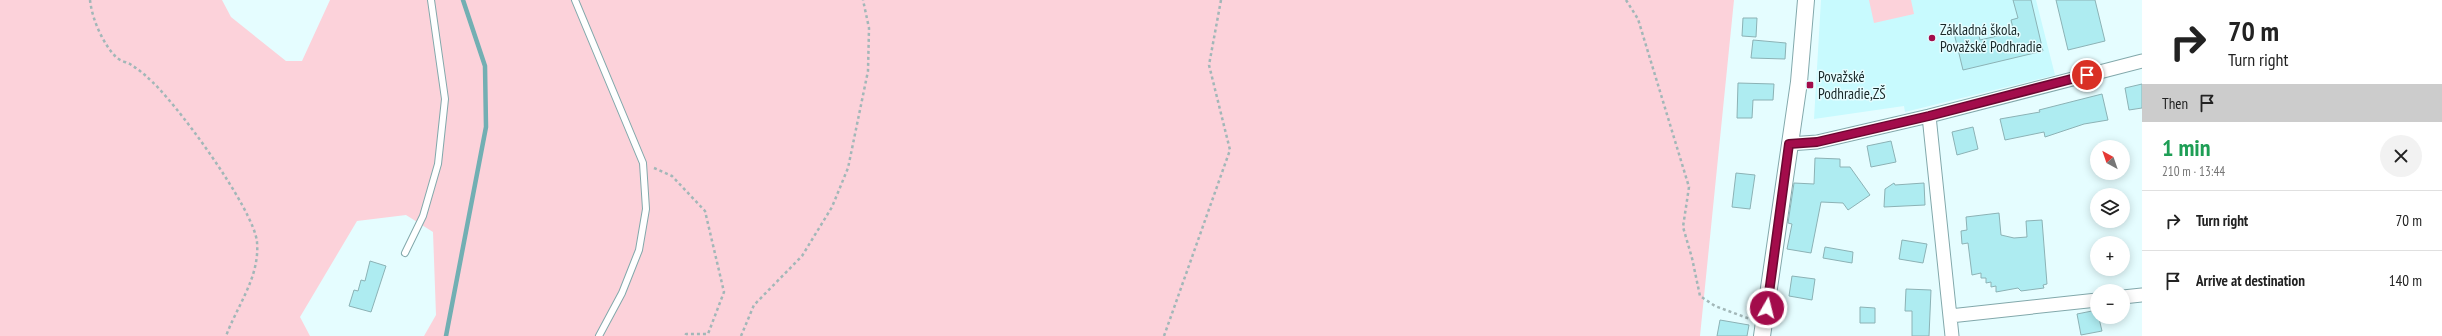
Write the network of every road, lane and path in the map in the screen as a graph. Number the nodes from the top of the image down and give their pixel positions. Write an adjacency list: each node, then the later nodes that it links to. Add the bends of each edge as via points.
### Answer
1 (90, 0): 18 (path, via 104,41 117,58 147,76 170,99 232,186 253,229 257,242 254,271)
2 (431, 0): 12 (lane, via 445,99 438,164 423,216)
3 (575, 0): 11 (lane)
4 (863, 0): 21 (path, via 869,28 868,71 848,168 832,207 802,256 754,305)
5 (1221, 0): 22 (path, via 1209,65 1230,150)
6 (1626, 0): 17 (path, via 1638,19 1689,187 1683,227 1700,296)
7 (1806, 0): 10 (street, via 1799,82)
8 (2142, 61): 9 (street)
9 (1929, 116): 10 (street, via 1817,142); 16 (street)
10 (1789, 144): 17 (street)
11 (644, 163): 19 (lane, via 646,209 639,250 622,292); 20 (path, via 672,176 705,211 707,218 724,292 708,334)
12 (405, 253)
13 (2142, 295): 14 (street)
14 (2130, 296)
15 (2090, 301): 16 (street)
16 (1950, 316): 23 (street)
17 (1763, 329)
18 (226, 336)
19 (599, 336)
20 (685, 336)
21 (741, 336)
22 (1164, 336)
23 (1952, 336)

